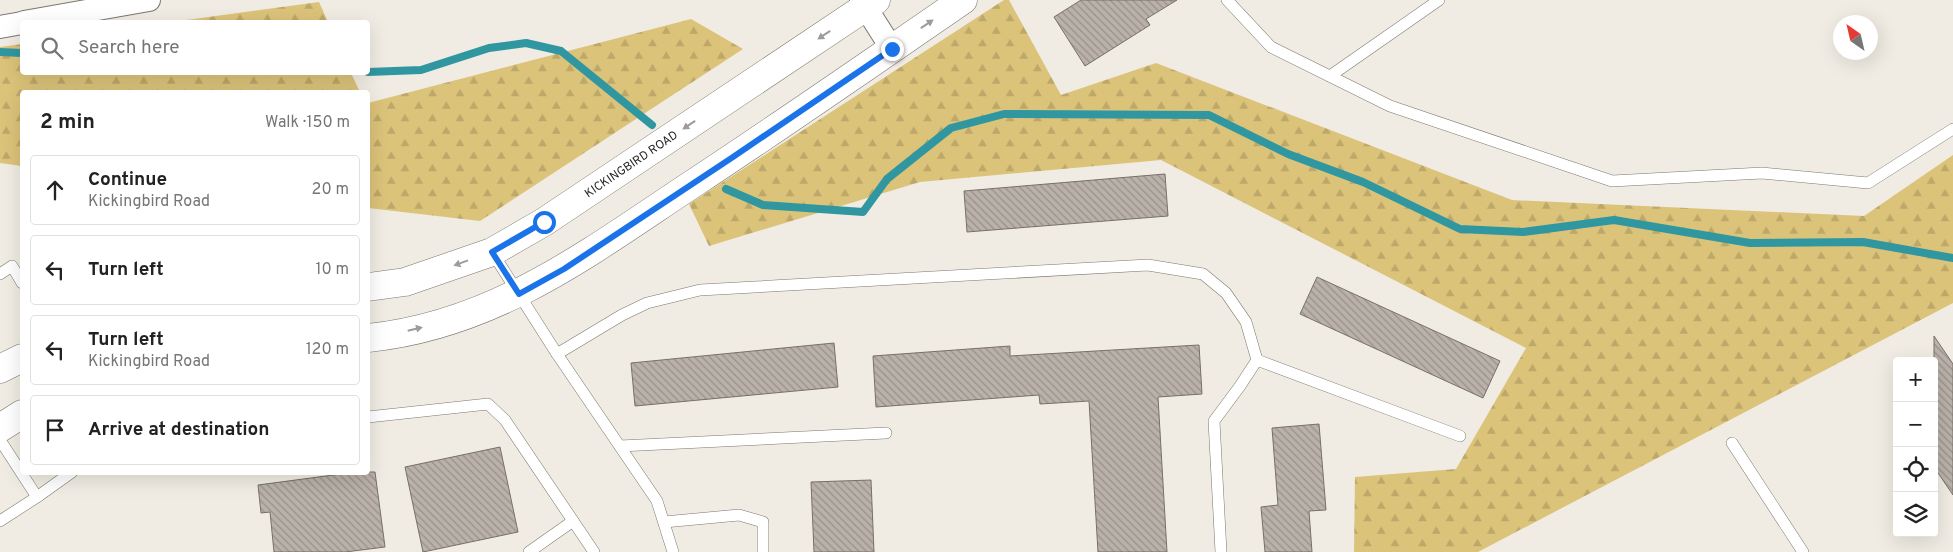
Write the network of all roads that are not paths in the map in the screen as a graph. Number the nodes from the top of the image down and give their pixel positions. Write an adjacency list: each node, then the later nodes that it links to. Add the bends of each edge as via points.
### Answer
1 (149, 0): 6 (street)
2 (963, 0): 10 (street, one-way to 2)
3 (1227, 0): 11 (lane, via 1271,47)
4 (1439, 0): 11 (lane)
5 (867, 2): 10 (street); 13 (street, KICKINGBIRD ROAD, one-way to 13, via 544,222)
6 (80, 6): 7 (street)
7 (33, 20)
8 (20, 24): 9 (street)
9 (0, 27)
10 (892, 49): 17 (street, via 564,269)
11 (1330, 76): 12 (lane, via 1390,106 1612,182 1762,172 1868,183)
12 (1953, 129)
13 (492, 252): 16 (street, KICKINGBIRD ROAD, one-way to 16, via 405,282); 17 (lane)
14 (0, 274): 15 (lane, via 12,266)
15 (20, 280)
16 (370, 287)
17 (519, 294): 18 (street, one-way to 17, via 473,314); 19 (lane)
18 (370, 338)
19 (557, 354): 21 (lane, via 647,303 700,290 1148,265 1203,274 1226,292 1246,322); 30 (lane)
20 (20, 359): 22 (street)
21 (1257, 360): 27 (lane); 43 (lane, via 1214,421)
22 (0, 370)
23 (20, 415): 25 (street)
24 (370, 417): 36 (lane, via 488,404 505,420)
25 (0, 428)
26 (886, 433): 30 (lane)
27 (1460, 436)
28 (0, 440): 31 (lane)
29 (1732, 443): 38 (lane)
30 (620, 446): 37 (lane, via 657,501)
31 (20, 471)
32 (23, 475): 34 (lane)
33 (68, 475): 34 (lane)
34 (37, 497): 35 (lane)
35 (0, 521)
36 (573, 522): 39 (lane); 40 (lane)
37 (664, 522): 41 (lane); 42 (lane, via 739,515 763,522)
38 (1797, 550)
39 (529, 552)
40 (594, 552)
41 (673, 552)
42 (763, 552)
43 (1221, 552)

